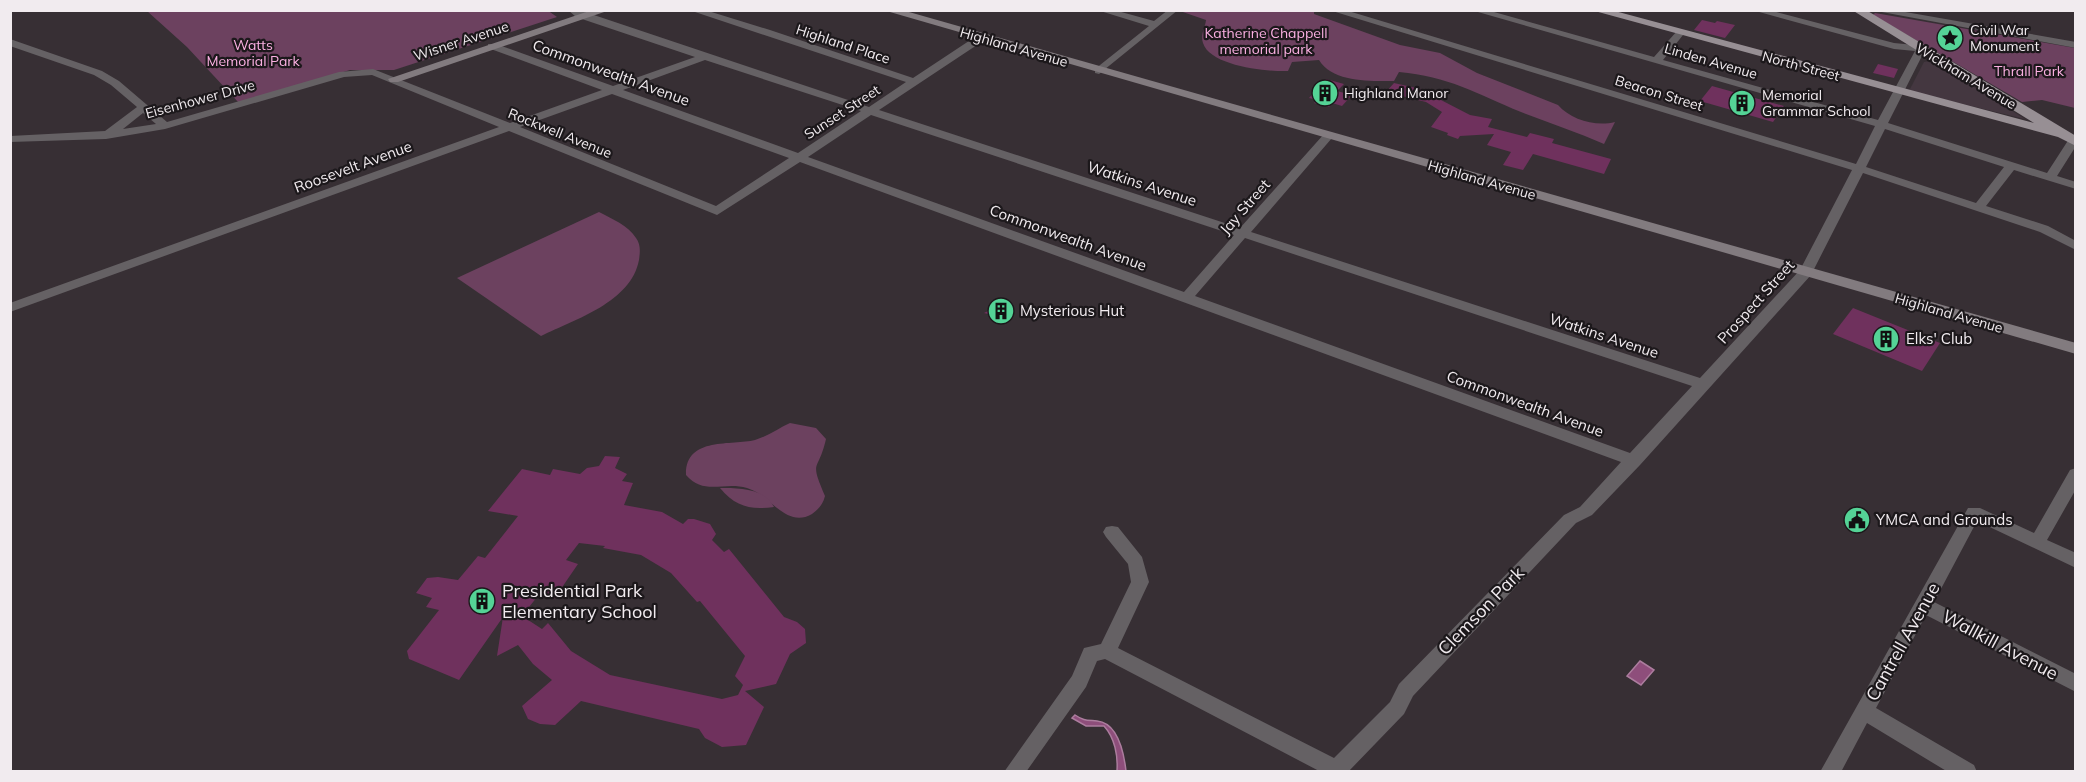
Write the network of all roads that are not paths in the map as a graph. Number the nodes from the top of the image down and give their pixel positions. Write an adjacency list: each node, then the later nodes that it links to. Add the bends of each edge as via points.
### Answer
1 (572, 10): 13 (street, Watkins Avenue)
2 (605, 10): 13 (street, Wisner Avenue)
3 (693, 10): 25 (street, Highland Place)
4 (888, 10): 16 (street, Highland Avenue)
5 (1101, 10): 14 (street)
6 (1174, 10): 14 (street)
7 (1475, 10): 22 (street, Linden Avenue)
8 (1596, 10): 15 (main road, North Street)
9 (1756, 10): 20 (street, via 1894,46)
10 (1857, 10): 20 (main road, Wickham Avenue)
11 (1875, 10): 18 (street)
12 (1337, 11): 39 (street, Beacon Street)
13 (586, 17): 19 (street, Wisner Avenue); 21 (street, Watkins Avenue)
14 (1157, 25): 23 (street)
15 (1680, 33): 22 (street); 27 (main road, North Street)
16 (982, 37): 23 (street, Highland Avenue); 25 (street, Sunset Street)
17 (10, 42): 28 (street, via 98,73)
18 (2076, 45)
19 (492, 46): 24 (street, Wisner Avenue); 26 (street, Commonwealth Avenue)
20 (1921, 48): 27 (street, Prospect Street); 36 (main road, Wickham Avenue)
21 (706, 56): 26 (street, Roosevelt Avenue); 29 (street, Watkins Avenue)
22 (1656, 61): 30 (street, Linden Avenue)
23 (1099, 71): 34 (street, Highland Avenue)
24 (394, 79): 31 (street, Eisenhower Drive, via 373,72 343,74); 32 (street, Rockwell Avenue)
25 (915, 82): 29 (street, Sunset Street)
26 (612, 91): 32 (street, Roosevelt Avenue); 37 (street, Commonwealth Avenue)
27 (1899, 92): 30 (street, Prospect Street); 36 (main road, North Street)
28 (143, 108): 31 (street); 33 (street)
29 (871, 111): 37 (street, Sunset Street); 44 (street, Watkins Avenue)
30 (1883, 125): 38 (street, Linden Avenue); 39 (street, Prospect Street)
31 (165, 126): 33 (street, Eisenhower Drive)
32 (509, 128): 43 (street, Rockwell Avenue); 48 (street, Roosevelt Avenue)
33 (105, 136): 35 (street, Eisenhower Drive)
34 (1328, 136): 44 (street, Jay Street); 46 (street, Highland Avenue)
35 (10, 139)
36 (2072, 139): 40 (street)
37 (799, 158): 43 (street, Sunset Street); 47 (street, Commonwealth Avenue)
38 (2012, 165): 40 (street, Linden Avenue); 42 (street)
39 (1861, 169): 42 (street, Beacon Street); 46 (street, Prospect Street, via 1843,196)
40 (2050, 178): 41 (street, Linden Avenue)
41 (2076, 186)
42 (1979, 207): 45 (street, Beacon Street, via 2044,229)
43 (717, 211)
44 (1244, 235): 47 (street, Jay Street); 50 (street, Watkins Avenue)
45 (2076, 246)
46 (1806, 272): 49 (street, Highland Avenue); 50 (street, Prospect Street)
47 (1185, 299): 51 (street, Commonwealth Avenue)
48 (10, 308)
49 (2076, 349)
50 (1704, 386): 51 (street, Prospect Street)
51 (1634, 461): 60 (street, Clemson Park, via 1586,511 1561,528)
52 (2076, 474): 54 (street)
53 (1112, 532): 57 (street, via 1136,562 1140,582)
54 (2037, 543): 55 (street); 56 (street, Cantrell Avenue, via 1974,512)
55 (2076, 561)
56 (1924, 605): 58 (street, Wallkill Avenue); 59 (street, Cantrell Avenue)
57 (1107, 651): 60 (street, Clemson Park); 61 (street, via 1090,654 1079,681)
58 (2076, 684)
59 (1864, 711): 62 (street, Cantrell Avenue); 63 (street)
60 (1335, 770)
61 (1014, 771)
62 (1830, 771)
63 (1967, 771)

